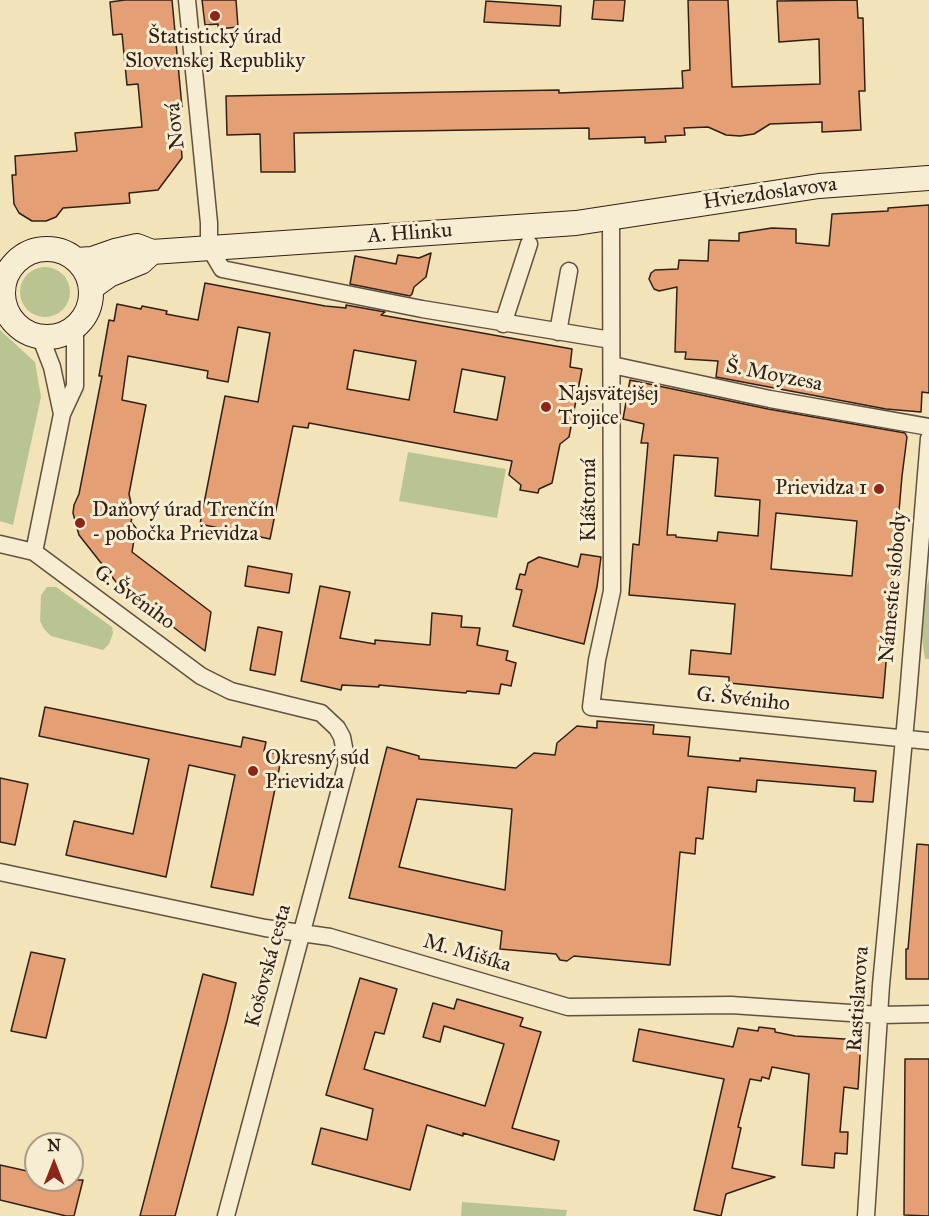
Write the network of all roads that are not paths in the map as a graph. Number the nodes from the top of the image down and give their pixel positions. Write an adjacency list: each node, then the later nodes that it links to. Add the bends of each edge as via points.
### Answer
1 (187, 0): 5 (street, Nová)
2 (929, 178): 3 (street, Hviezdoslavova, via 819,186)
3 (611, 218): 5 (street, A. Hlinku); 16 (street, Kláštorná)
4 (529, 244): 12 (street)
5 (210, 247): 6 (street, A. Hlinku); 12 (street, via 222,269)
6 (152, 252): 8 (street, A. Hlinku, via 137,246); 11 (street, A. Hlinku, via 141,262 109,275)
7 (11, 255): 8 (street, via 50,249); 10 (street)
8 (76, 260): 11 (street, via 87,274)
9 (569, 271): 14 (street)
10 (2, 286): 15 (street, via 12,319 22,329)
11 (91, 288): 13 (street, via 85,315)
12 (503, 324): 14 (street)
13 (75, 326): 15 (street, via 59,335); 18 (street, via 75,386)
14 (558, 332): 16 (street)
15 (40, 336): 18 (street, via 52,367)
16 (612, 340): 17 (street, Kláštorná)
17 (612, 365): 19 (street, Š. Moyzesa, via 770,399); 23 (street, Kláštorná, via 612,591)
18 (62, 414): 22 (street)
19 (929, 427)
20 (929, 438): 25 (street, Námestie slobody)
21 (0, 544): 22 (street)
22 (34, 552): 24 (street, G. Švéniho, via 201,676 231,692 321,713)
23 (591, 707): 25 (street, G. Švéniho)
24 (337, 728): 29 (street, Košovská cesta, via 346,763)
25 (898, 738): 26 (street); 27 (street, Námestie slobody)
26 (929, 741)
27 (900, 786): 31 (street, Rastislavova)
28 (0, 872): 29 (street, M. Mišíka)
29 (301, 933): 31 (street, M. Mišíka, via 568,1007 731,1005); 32 (street, Košovská cesta)
30 (929, 1014): 31 (street, M. Mišíka)
31 (880, 1015): 33 (street, Rastislavova)
32 (226, 1216)
33 (866, 1216)

